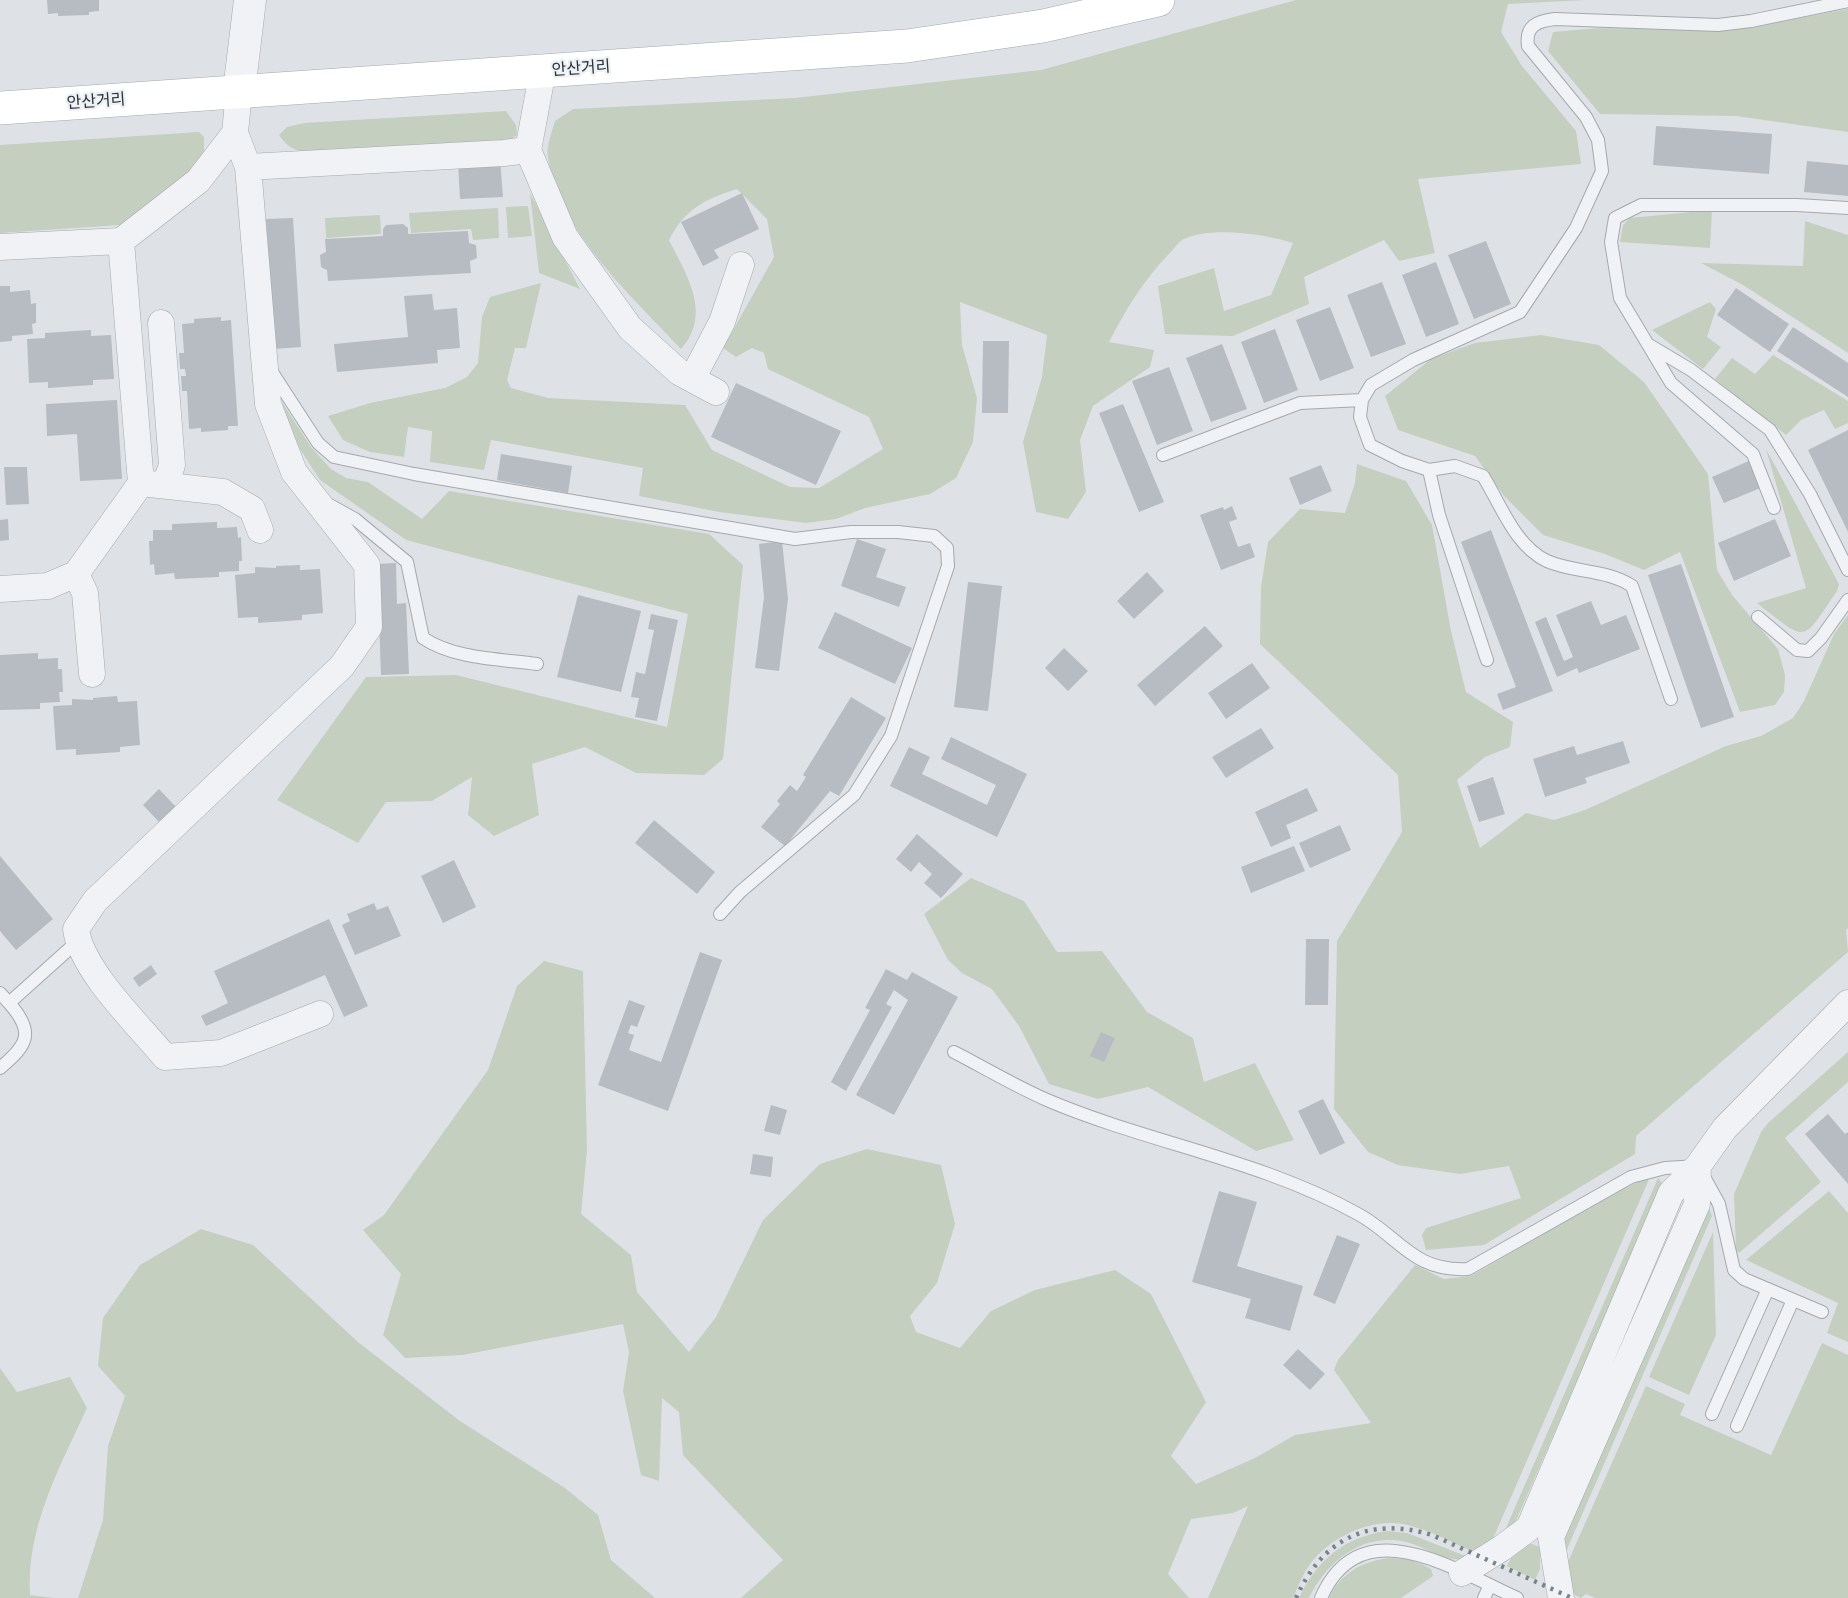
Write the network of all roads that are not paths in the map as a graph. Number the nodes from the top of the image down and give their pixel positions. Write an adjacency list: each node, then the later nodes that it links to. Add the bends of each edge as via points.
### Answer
1 (250, 0): 5 (street)
2 (1158, 0): 4 (main road, 안산거리, via 1043,26 907,46)
3 (1848, 1): 19 (lane, via 1718,25 1538,21 1526,35 1528,46 1586,117 1598,140 1602,171 1576,228 1520,312 1413,360 1371,385)
4 (543, 70): 5 (main road, 안산거리); 8 (street)
5 (238, 91): 6 (main road, 안산거리); 7 (street)
6 (0, 108)
7 (235, 133): 9 (street); 11 (street, via 198,181)
8 (528, 150): 9 (street); 17 (street, via 565,237 630,328)
9 (248, 167): 16 (street)
10 (1848, 208): 15 (lane, via 1641,205 1615,218 1611,242 1620,298)
11 (121, 241): 12 (street); 22 (street)
12 (0, 247)
13 (741, 265): 17 (street, via 722,322)
14 (161, 323): 22 (street, via 172,465)
15 (1646, 343): 24 (lane, via 1671,383 1753,454); 26 (lane, via 1691,370 1770,430 1810,494)
16 (265, 361): 23 (street, via 268,404 294,472); 35 (lane, via 318,443 334,457 795,539 851,532 898,532 934,536 947,549 948,566 891,736 854,795)
17 (692, 379): 18 (street)
18 (716, 392)
19 (1362, 400): 20 (lane, via 1300,403); 21 (lane, via 1360,417 1370,445)
20 (1163, 455)
21 (1429, 470): 31 (lane, via 1439,515); 34 (lane, via 1455,466 1483,476 1523,544 1547,561 1618,577 1632,586)
22 (153, 484): 25 (street, via 223,492 252,509); 27 (street)
23 (314, 497): 32 (lane, via 355,519 407,561 423,638 465,654); 36 (street, via 367,565 369,627 342,666 95,901 76,929)
24 (1774, 508)
25 (260, 530)
26 (1848, 570)
27 (76, 574): 28 (street, via 48,586); 33 (street, via 86,593)
28 (0, 589)
29 (1848, 600): 30 (lane, via 1808,651 1797,650)
30 (1758, 617)
31 (1487, 660)
32 (537, 664)
33 (92, 674)
34 (1671, 699)
35 (720, 914)
36 (78, 941): 38 (lane); 40 (street, via 87,963 165,1057 220,1053)
37 (0, 993): 38 (lane)
38 (9, 1003): 42 (lane, via 23,1019 25,1034 20,1052)
39 (1848, 1003): 43 (street, via 1725,1128)
40 (320, 1014)
41 (954, 1052): 43 (lane, via 1046,1100 1307,1190 1360,1215 1412,1257 1450,1270 1467,1269 1631,1177 1665,1168)
42 (0, 1068)
43 (1698, 1166): 44 (lane, via 1719,1204 1734,1270); 49 (street, via 1671,1192)
44 (1768, 1289): 45 (lane); 47 (lane)
45 (1793, 1300): 46 (lane); 48 (lane)
46 (1822, 1312)
47 (1712, 1414)
48 (1737, 1426)
49 (1540, 1533): 50 (street, via 1502,1548); 55 (street)
50 (1462, 1573): 51 (lane); 52 (lane, via 1406,1551 1374,1550 1343,1565)
51 (1490, 1585): 53 (lane); 54 (lane)
52 (1321, 1598)
53 (1484, 1598)
54 (1517, 1598)
55 (1561, 1598)

